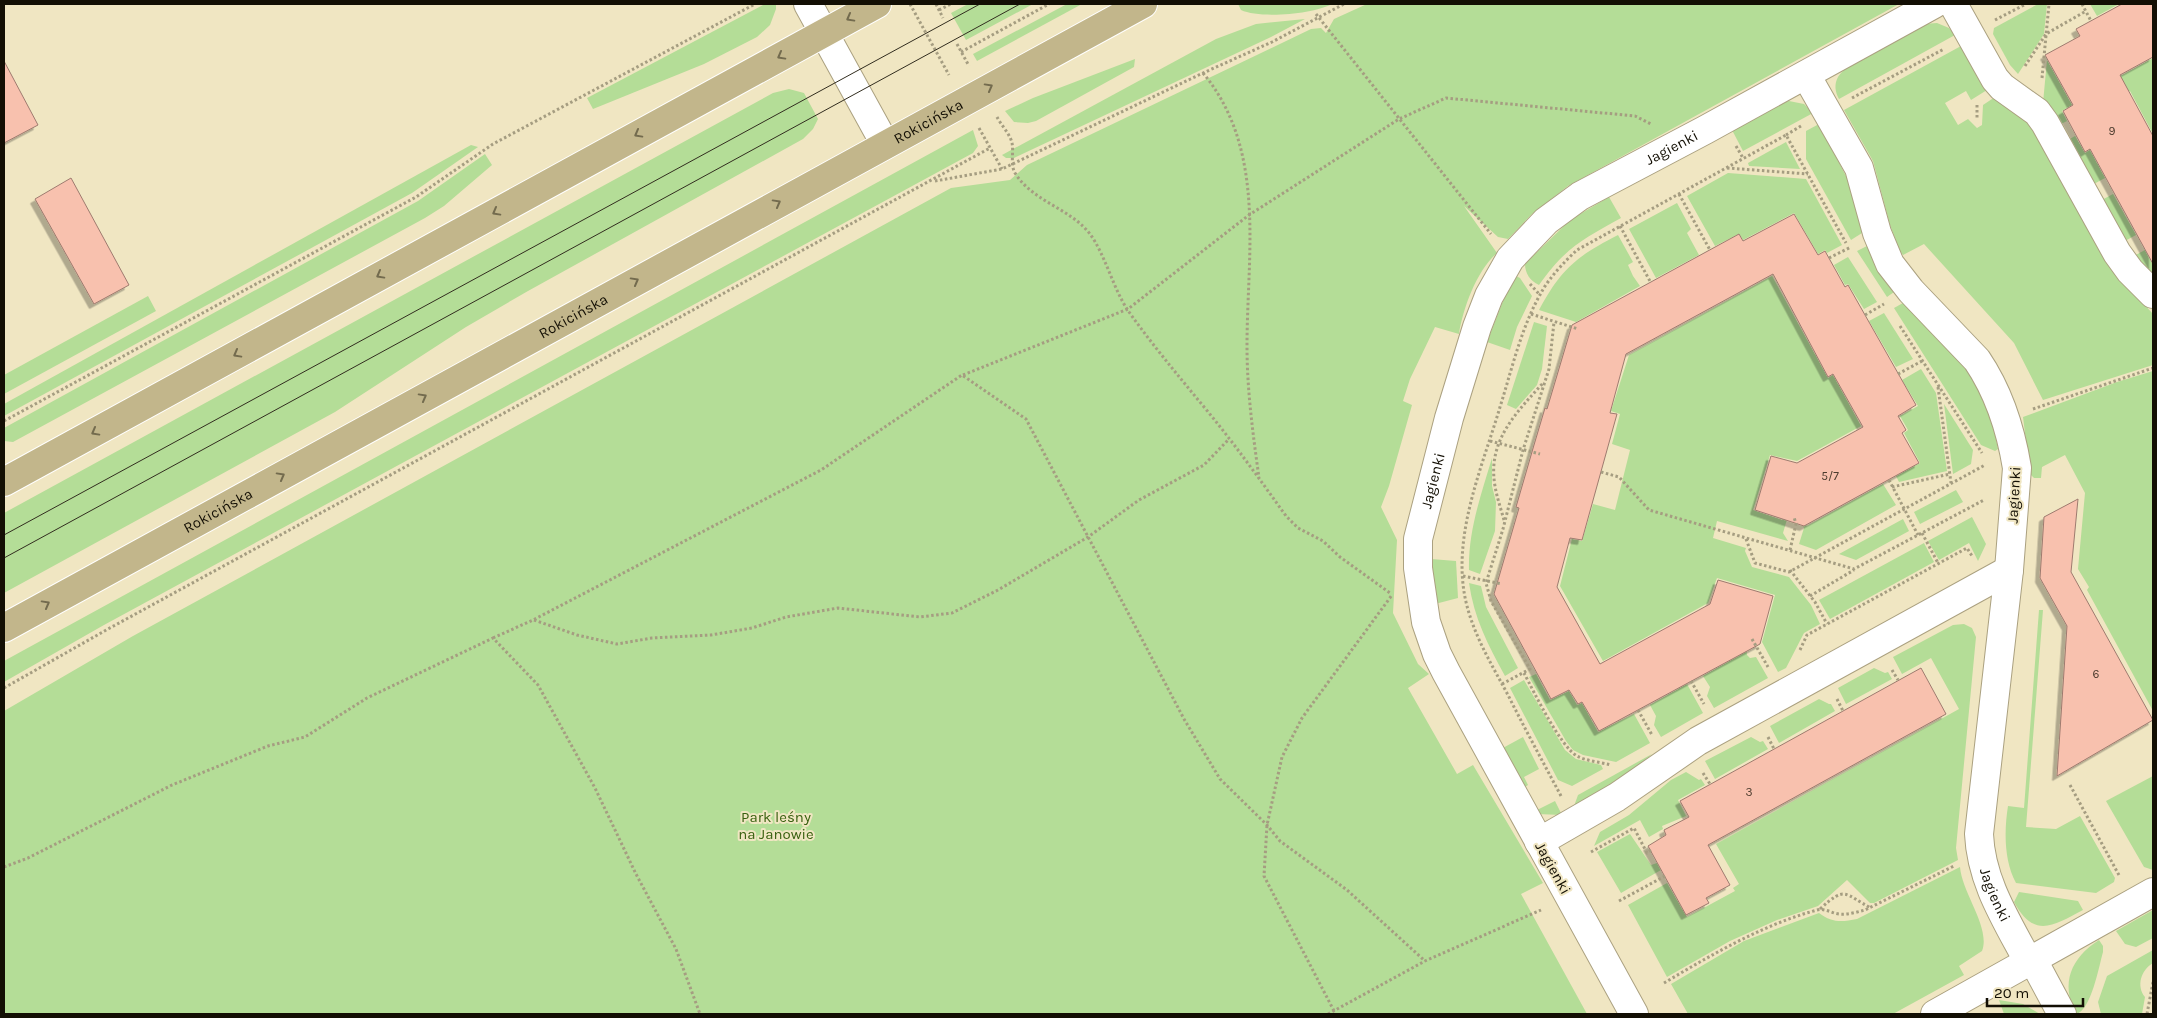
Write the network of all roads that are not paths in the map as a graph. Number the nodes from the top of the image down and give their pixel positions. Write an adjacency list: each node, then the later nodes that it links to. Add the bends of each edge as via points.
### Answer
1 (808, 4): 6 (street)
2 (877, 4): 6 (main road, one-way to 6)
3 (1143, 4): 8 (main road, Rokicińska, one-way to 3)
4 (1934, 4): 7 (street, Jagienki)
5 (1953, 4): 9 (street, via 1995,79 2039,115 2117,254)
6 (824, 33): 8 (street); 10 (main road, one-way to 10)
7 (1806, 75): 11 (street, Jagienki, via 1859,168 1877,233 1890,264 1986,372 2005,421 2017,468); 13 (street, Jagienki, via 1563,208 1510,260 1489,296 1477,327 1422,520 1418,568 1426,622 1437,654)
8 (885, 144): 12 (main road, Rokicińska, one-way to 8)
9 (2153, 294)
10 (4, 482)
11 (2009, 570): 13 (street, via 1698,741 1633,786); 15 (street, Jagienki, via 1981,816 1980,850 1991,888)
12 (4, 628)
13 (1539, 842): 16 (street, Jagienki)
14 (2153, 892): 15 (street)
15 (2031, 961): 17 (street); 18 (street, Jagienki)
16 (1634, 1014)
17 (1935, 1014)
18 (2062, 1014)

